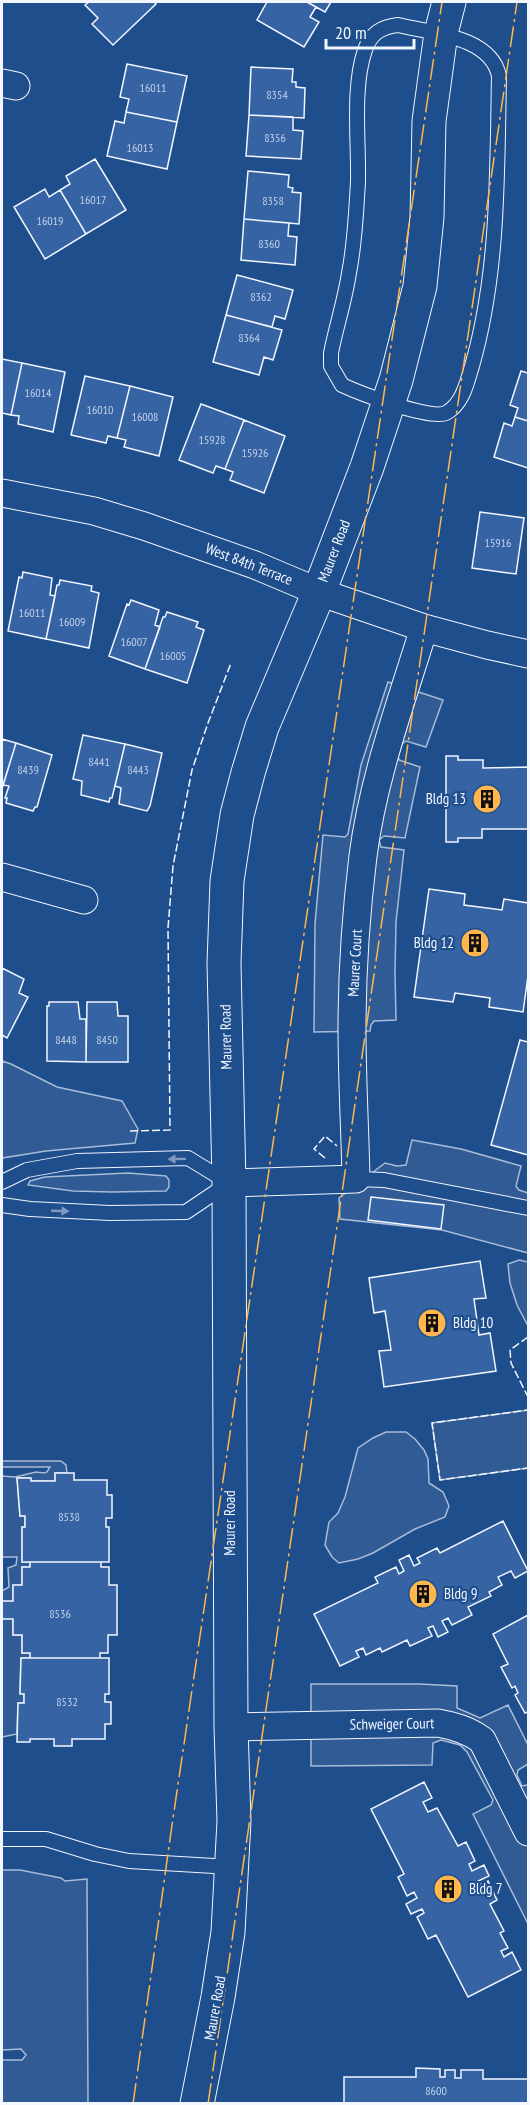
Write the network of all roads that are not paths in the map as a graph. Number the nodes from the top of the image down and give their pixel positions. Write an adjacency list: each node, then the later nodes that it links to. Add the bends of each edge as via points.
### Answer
1 (445, 17): 2 (street, Maurer Road, via 429,121 422,274); 2 (lane, via 383,27 372,35 364,51 358,105 354,240 330,358 342,385); 2 (lane, via 497,65 496,206 488,293 469,376 455,406 435,415)
2 (388, 403): 4 (street, Maurer Road)
3 (2, 493): 4 (street, West 84th Terrace, via 86,509 144,526)
4 (319, 592): 5 (street, West 84th Terrace); 11 (street, Maurer Road, via 262,727 237,815 227,881 224,963)
5 (423, 628): 6 (street, West 84th Terrace); 9 (street, Maurer Court, via 375,792 363,855 352,1029)
6 (528, 654)
7 (2, 877): 8 (street)
8 (84, 900)
9 (356, 1179): 11 (street); 13 (lane, via 384,1180)
10 (2, 1182): 11 (lane, one-way to 10, via 188,1158 77,1161 27,1170)
11 (229, 1183): 12 (lane, one-way to 11, via 76,1211 186,1212); 14 (street, Maurer Road)
12 (2, 1205)
13 (528, 1208)
14 (231, 1727): 15 (street, Schweiger Court, via 438,1723 454,1726 482,1740); 17 (street, Maurer Road)
15 (528, 1832)
16 (2, 1839): 17 (lane, via 46,1839 129,1861)
17 (231, 1867): 18 (street, Maurer Road, via 218,1997)
18 (196, 2103)

